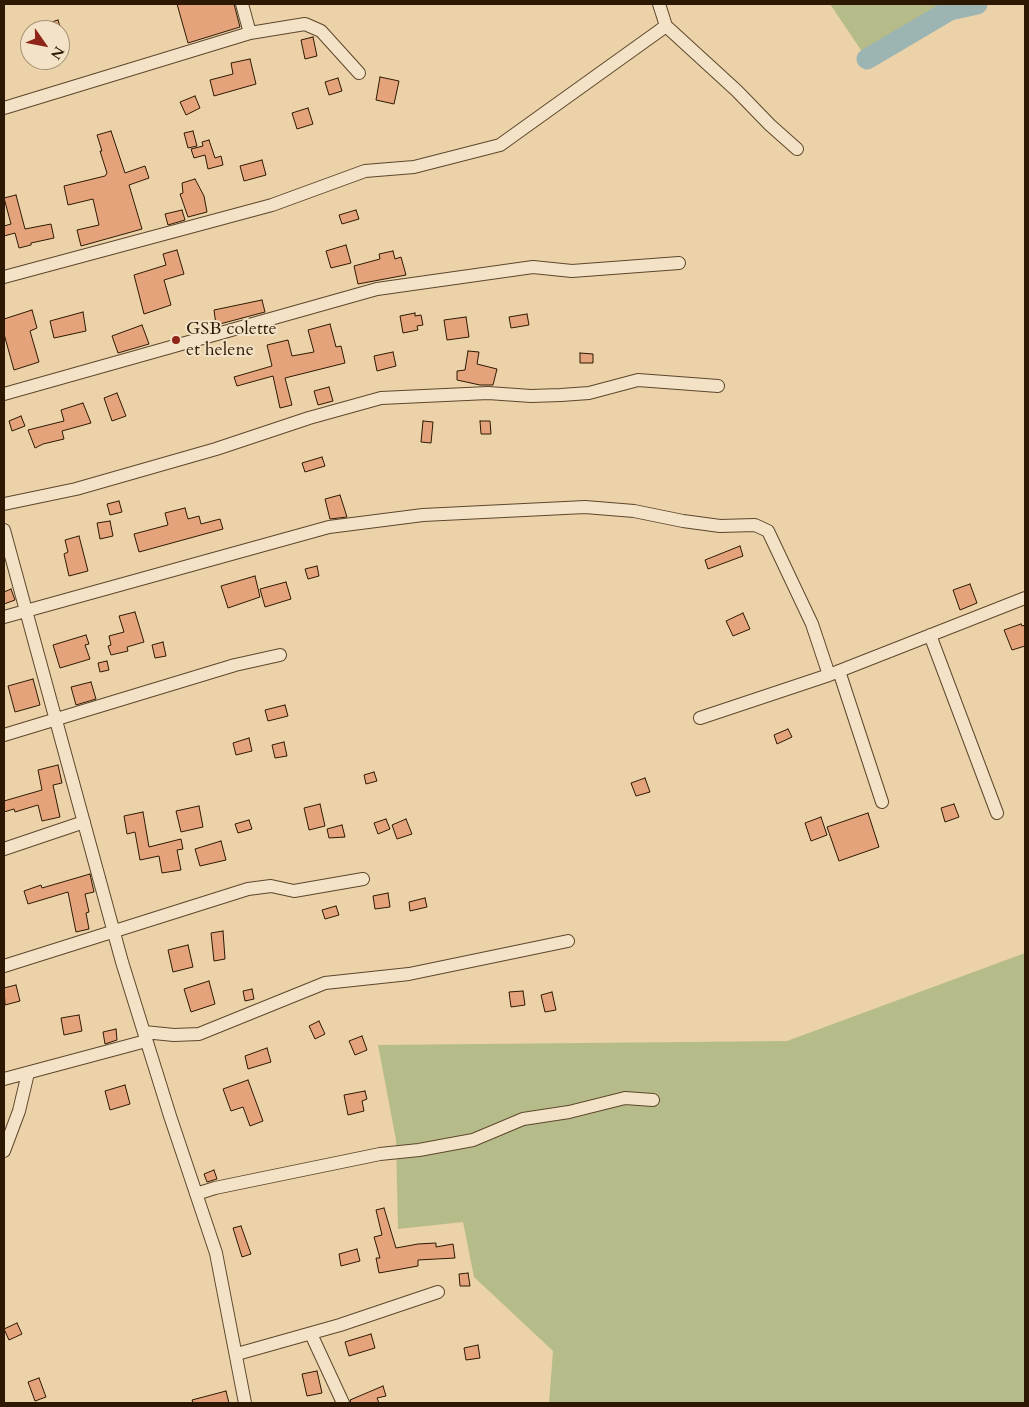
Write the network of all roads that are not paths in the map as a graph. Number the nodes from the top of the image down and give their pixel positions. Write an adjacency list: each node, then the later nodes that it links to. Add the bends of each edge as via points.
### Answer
1 (242, 4): 4 (street)
2 (659, 4): 3 (street)
3 (666, 26): 7 (street); 9 (street, via 500,145 414,167 365,171 272,205)
4 (250, 32): 5 (street, via 305,24 321,31); 6 (street)
5 (359, 73)
6 (4, 108)
7 (796, 149)
8 (679, 263): 11 (street, via 572,271 533,266 377,289)
9 (4, 277)
10 (718, 386): 12 (street, via 638,380 580,393 381,398 113,479)
11 (4, 394)
12 (4, 504)
13 (4, 530): 15 (street)
14 (1025, 598): 17 (street)
15 (25, 609): 16 (street); 19 (street, via 329,528 423,515 585,507 634,510 720,526 755,525 768,531); 21 (street)
16 (4, 617)
17 (930, 635): 19 (street); 24 (street)
18 (280, 655): 21 (street, via 235,665)
19 (834, 673): 20 (street); 23 (street)
20 (700, 718)
21 (56, 721): 22 (street); 25 (street)
22 (4, 735)
23 (882, 802)
24 (997, 813)
25 (84, 822): 26 (street); 28 (street)
26 (4, 849)
27 (363, 879): 28 (street, via 294,891 262,886)
28 (114, 930): 30 (street); 31 (street)
29 (568, 941): 31 (street, via 409,974 325,983 199,1034)
30 (4, 966)
31 (145, 1037): 32 (street); 36 (street)
32 (28, 1073): 33 (street); 35 (street)
33 (4, 1079)
34 (653, 1100): 36 (street, via 625,1098 569,1112 523,1118 473,1140 380,1154)
35 (4, 1151)
36 (196, 1194): 39 (street, via 216,1253)
37 (438, 1292): 38 (street)
38 (311, 1334): 39 (street); 41 (street)
39 (237, 1354): 40 (street)
40 (245, 1403)
41 (343, 1403)

